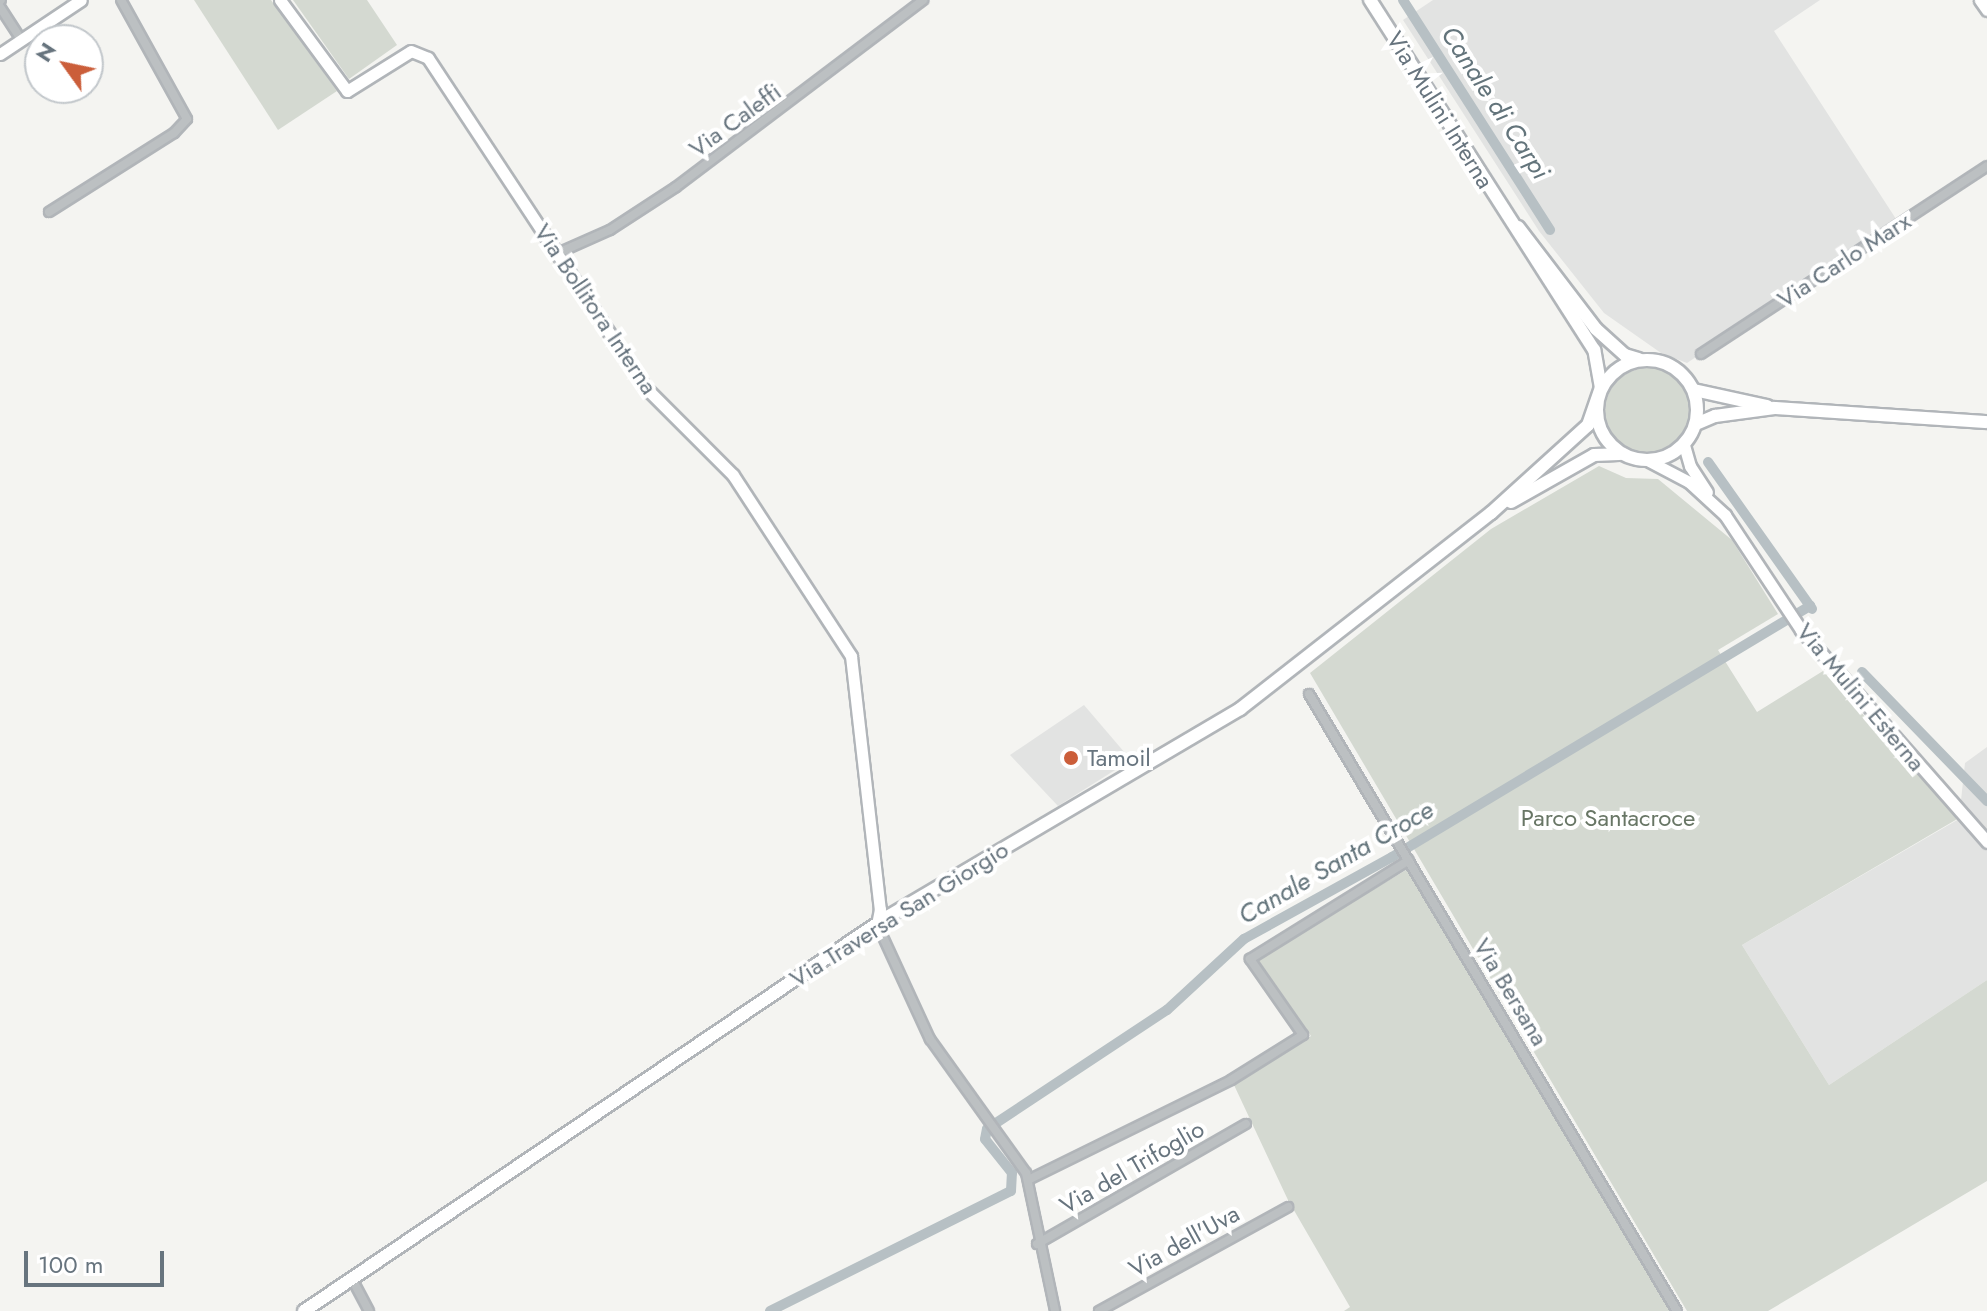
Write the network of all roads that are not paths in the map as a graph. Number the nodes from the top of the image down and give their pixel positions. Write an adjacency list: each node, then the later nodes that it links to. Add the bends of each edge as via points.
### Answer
1 (81, 0): 9 (street)
2 (121, 0): 12 (street, via 187,119 174,133)
3 (280, 0): 14 (street, Via Bollitora Interna, via 347,91 408,52 426,55)
4 (923, 0): 14 (street, Via Caleffi, via 676,187 610,230)
5 (1370, 0): 13 (main road, Via Mulini Interna)
6 (1980, 0): 8 (street)
7 (0, 3): 9 (street)
8 (1987, 10)
9 (21, 39): 10 (street)
10 (0, 54)
11 (1987, 166): 15 (street, Via Carlo Marx)
12 (49, 212)
13 (1510, 219): 16 (main road, Via Mulini Interna, via 1596,329 1625,355); 18 (main road, Via Mulini Interna, via 1594,350 1602,375)
14 (558, 253): 30 (street, Via Bollitora Interna, via 645,387 733,475 851,656 880,909)
15 (1701, 354)
16 (1642, 360): 17 (main road, via 1673,367); 18 (main road, via 1618,369)
17 (1694, 390): 19 (main road); 21 (main road)
18 (1598, 402): 23 (main road, via 1601,430); 26 (main road, Via Traversa San Giorgio, via 1573,442)
19 (1774, 408): 20 (main road); 21 (main road)
20 (1987, 422)
21 (1696, 424): 22 (main road)
22 (1684, 445): 24 (main road); 25 (street, Via Mulini Esterna, via 1690,466)
23 (1627, 456): 24 (main road); 26 (main road, Via Traversa San Giorgio, via 1606,451 1594,455)
24 (1649, 461): 25 (street, Via Mulini Esterna, via 1669,468)
25 (1717, 506): 28 (street, Via Mulini Esterna, via 1801,630)
26 (1491, 513): 30 (main road, Via Traversa San Giorgio, via 1240,709)
27 (1309, 694): 29 (street, Via Bersana)
28 (1987, 842)
29 (1408, 858): 32 (street, via 1250,959 1303,1035 1231,1080); 40 (street, Via Bersana)
30 (877, 924): 32 (street, via 918,1020); 35 (main road, Via Traversa San Giorgio)
31 (1246, 1124): 34 (street, Via del Trifoglio)
32 (1028, 1180): 34 (street)
33 (1288, 1207): 39 (street, Via dell'Uva)
34 (1037, 1244): 38 (street)
35 (352, 1279): 36 (main road, Via Traversa San Giorgio); 37 (street)
36 (304, 1311)
37 (369, 1311)
38 (1055, 1311)
39 (1099, 1311)
40 (1677, 1311)

